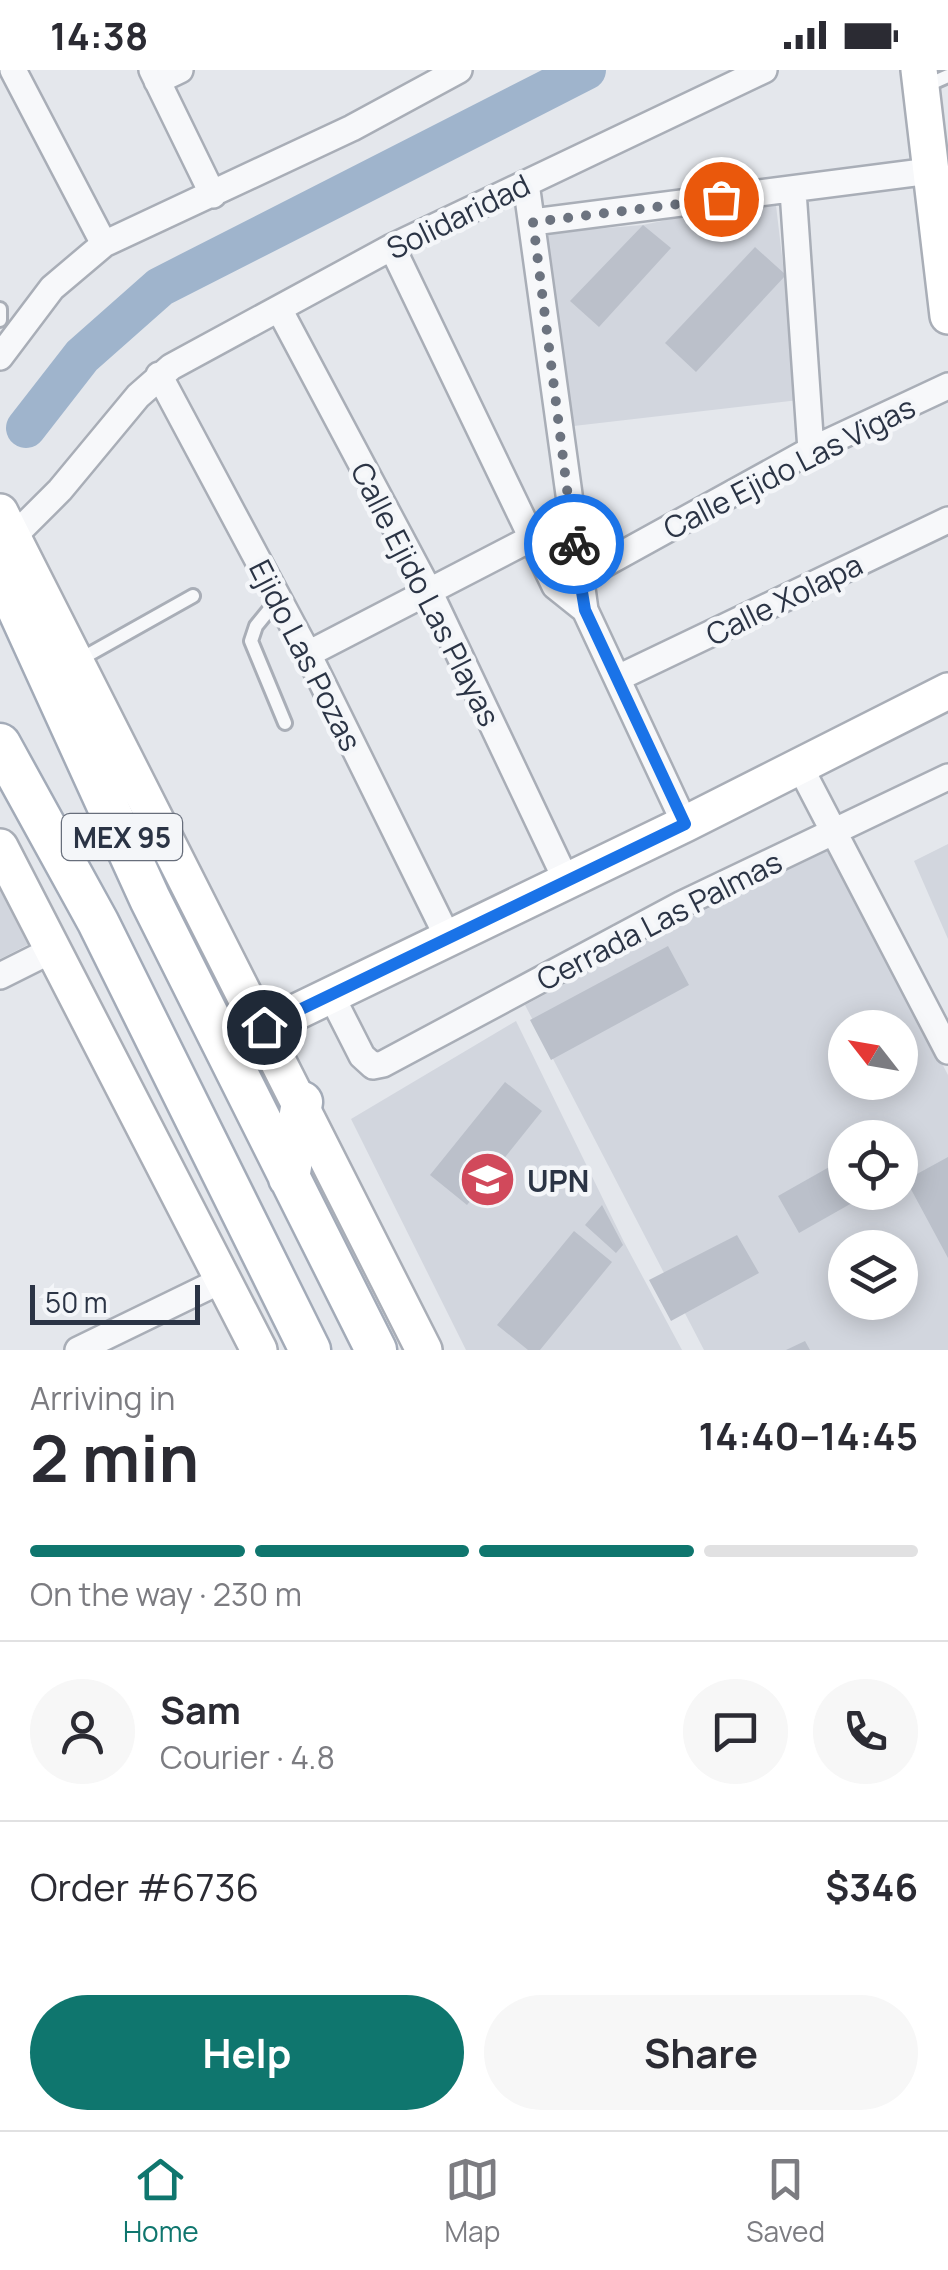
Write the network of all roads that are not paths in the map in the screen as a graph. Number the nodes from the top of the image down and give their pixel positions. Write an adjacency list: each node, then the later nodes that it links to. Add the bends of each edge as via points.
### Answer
1 (12, 70): 11 (street)
2 (459, 70): 9 (street)
3 (764, 70): 7 (street, Solidaridad)
4 (163, 74): 9 (street)
5 (929, 78): 6 (main road)
6 (930, 171): 8 (street); 15 (main road)
7 (526, 183): 10 (street); 12 (street, Solidaridad)
8 (793, 190): 10 (street); 20 (street)
9 (213, 195): 11 (street)
10 (533, 222): 24 (street)
11 (104, 244): 17 (street, via 52,288)
12 (392, 247): 14 (street, Solidaridad); 22 (street)
13 (0, 309): 16 (lane)
14 (279, 309): 18 (street, Solidaridad); 25 (street, Calle Ejido Las Playas)
15 (948, 316)
16 (0, 320)
17 (0, 357)
18 (159, 376): 23 (street, Solidaridad); 27 (street, Ejido Las Pozas)
19 (948, 386): 20 (street, Calle Ejido Las Vigas)
20 (812, 450): 24 (street, Calle Ejido Las Vigas)
21 (948, 520): 31 (street, Calle Xolapa)
22 (532, 538): 25 (street); 28 (street, via 555,586)
23 (4, 540): 30 (main road); 48 (main road, MEX 95, via 150,898)
24 (579, 578): 28 (street)
25 (429, 591): 29 (street); 40 (street, Calle Ejido Las Playas)
26 (193, 596): 30 (lane)
27 (278, 599): 29 (street, Ejido Las Pozas); 33 (lane, via 250,641)
28 (585, 610): 31 (street)
29 (308, 654): 41 (street, Ejido Las Pozas)
30 (76, 661): 45 (main road)
31 (620, 677): 37 (street)
32 (948, 691): 35 (main road)
33 (285, 723)
34 (0, 744): 52 (main road, MEX 95, via 98,922)
35 (798, 762): 37 (main road); 38 (street)
36 (948, 777): 38 (street, Cerrada Las Palmas)
37 (685, 824): 40 (main road)
38 (832, 833): 44 (street, Cerrada Las Palmas, via 372,1066); 46 (street)
39 (0, 847): 42 (main road)
40 (567, 882): 41 (main road)
41 (448, 938): 44 (main road)
42 (52, 950): 43 (street); 49 (main road)
43 (0, 976)
44 (332, 997): 45 (main road)
45 (264, 1027): 47 (main road)
46 (948, 1050)
47 (302, 1102): 48 (main road); 54 (main road)
48 (289, 1178): 53 (main road, MEX 95)
49 (220, 1281): 50 (street); 51 (main road)
50 (78, 1350)
51 (259, 1350)
52 (310, 1350)
53 (376, 1350)
54 (424, 1350)

